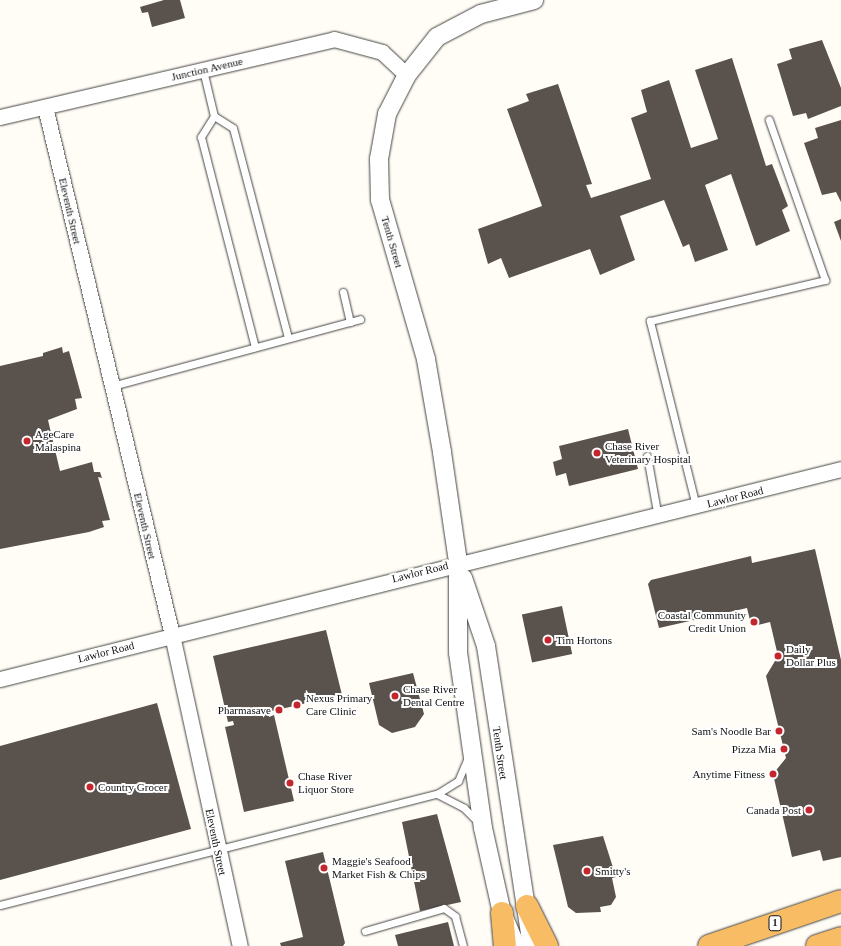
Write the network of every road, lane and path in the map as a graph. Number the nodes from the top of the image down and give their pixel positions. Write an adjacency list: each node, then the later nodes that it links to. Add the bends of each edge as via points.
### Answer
1 (534, 0): 3 (street, Tenth Street, via 482,14 437,37)
2 (203, 70): 3 (street, Junction Avenue, via 334,39 382,52); 4 (street, Junction Avenue); 5 (lane)
3 (407, 75): 18 (street, Tenth Street, via 387,114 379,159 380,200 426,359)
4 (45, 107): 6 (street, Junction Avenue); 13 (street, Eleventh Street)
5 (214, 116): 11 (lane, via 232,128); 12 (lane, via 201,137)
6 (0, 117)
7 (769, 120): 16 (lane, via 825,280 650,321)
8 (343, 292): 10 (lane)
9 (360, 319): 10 (lane)
10 (350, 322): 11 (lane)
11 (288, 338): 12 (lane)
12 (255, 347): 13 (lane)
13 (112, 386): 19 (street, Eleventh Street)
14 (647, 456): 17 (lane)
15 (841, 469): 16 (street, Lawlor Road)
16 (696, 506): 17 (street, Lawlor Road)
17 (658, 517): 18 (street, Lawlor Road)
18 (458, 562): 19 (street, Lawlor Road); 21 (street, Tenth Street, via 458,653); 27 (street, Tenth Street, via 486,646 503,778)
19 (172, 636): 20 (street, Lawlor Road); 24 (street, Eleventh Street)
20 (0, 679)
21 (472, 749): 22 (lane, via 458,781); 23 (street, Tenth Street)
22 (437, 794): 23 (lane, via 464,808); 24 (lane)
23 (483, 828): 28 (street, Tenth Street)
24 (218, 848): 26 (lane); 31 (street, Eleventh Street)
25 (841, 900): 37 (highway, 1)
26 (0, 905)
27 (527, 906): 35 (street, Tenth Street); 36 (highway)
28 (502, 913): 33 (highway); 34 (street, Tenth Street)
29 (365, 931): 32 (lane, via 444,908 455,916)
30 (841, 938): 38 (highway)
31 (240, 946)
32 (463, 946)
33 (506, 946)
34 (516, 946)
35 (532, 946)
36 (547, 946)
37 (709, 946)
38 (817, 946)

